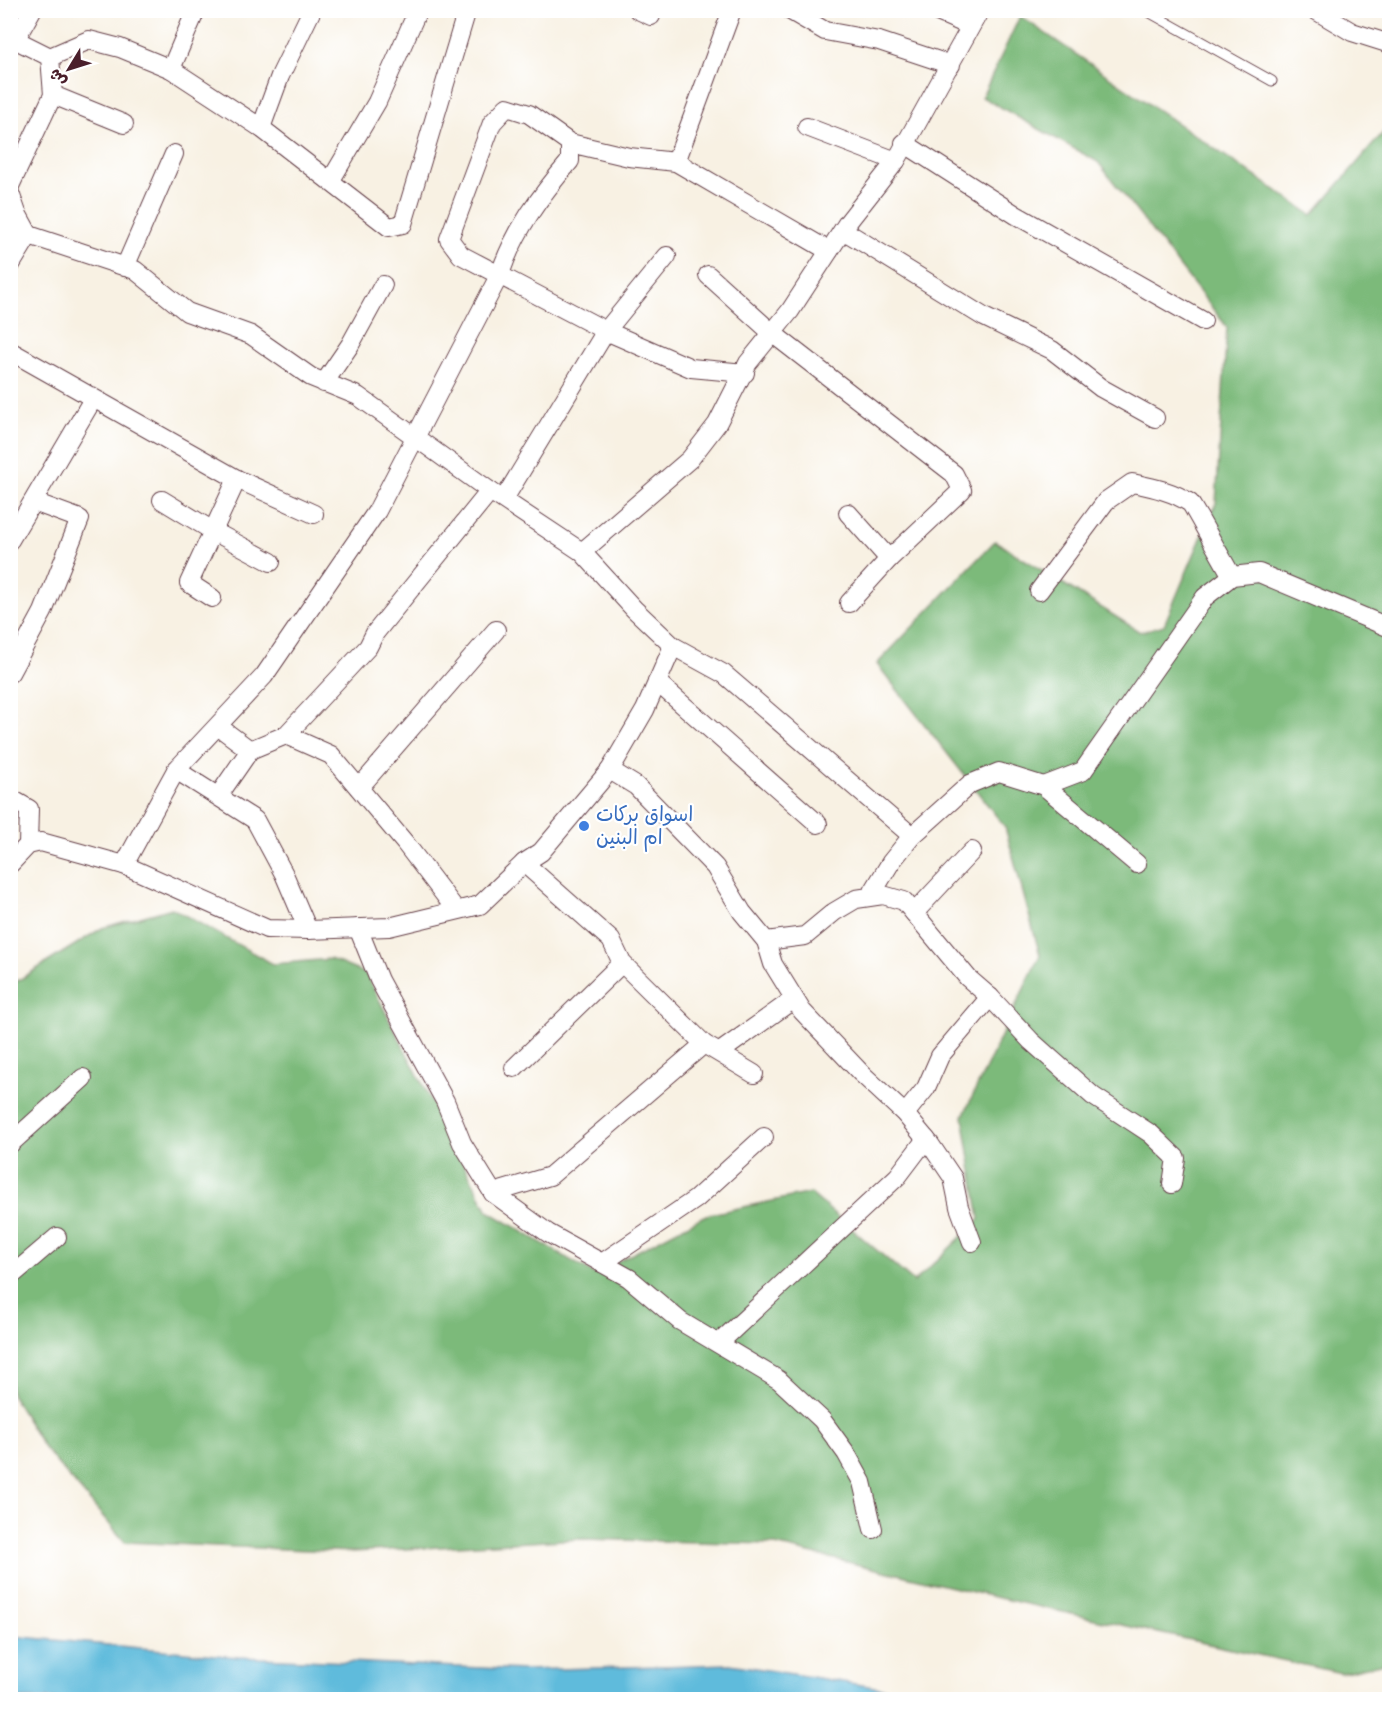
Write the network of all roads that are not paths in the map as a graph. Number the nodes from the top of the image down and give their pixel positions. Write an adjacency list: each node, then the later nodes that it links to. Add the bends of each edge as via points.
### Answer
1 (32, 10): 12 (street)
2 (196, 10): 16 (street)
3 (312, 10): 21 (street, via 280,76)
4 (418, 10): 27 (street, via 377,102)
5 (467, 10): 27 (street, via 403,224 389,227)
6 (732, 10): 26 (street)
7 (789, 10): 15 (street, via 825,31 879,41)
8 (933, 10): 11 (street)
9 (1145, 10): 17 (lane)
10 (1315, 10): 13 (street, via 1352,32)
11 (975, 18): 15 (street)
12 (13, 39): 14 (street)
13 (1389, 44)
14 (50, 57): 16 (street, via 89,40); 18 (street)
15 (951, 65): 22 (street)
16 (171, 69): 21 (street)
17 (1272, 81)
18 (53, 95): 19 (street); 28 (street)
19 (124, 124)
20 (807, 127): 25 (street)
21 (261, 128): 27 (street)
22 (904, 142): 25 (street); 39 (street, via 1016,215)
23 (570, 143): 26 (street, via 629,157); 36 (street, via 570,161 540,195 510,244); 36 (street, via 529,114 507,107 492,123 449,239 461,255)
24 (174, 154): 35 (street)
25 (896, 161): 30 (street)
26 (676, 162): 32 (street)
27 (332, 180)
28 (10, 186)
29 (10, 193): 31 (street)
30 (843, 230): 32 (street); 46 (street, via 984,317 1052,350 1101,388)
31 (29, 235): 34 (street); 35 (street)
32 (829, 251): 41 (street)
33 (667, 256): 40 (street)
34 (10, 266)
35 (125, 267): 44 (street, via 135,270 187,312 251,335)
36 (500, 274): 40 (street); 47 (street)
37 (708, 275): 41 (street)
38 (383, 285): 44 (street)
39 (1203, 321)
40 (606, 331): 43 (street, via 691,368); 49 (street)
41 (772, 333): 43 (street, via 748,363); 57 (street, via 954,474 962,489)
42 (10, 351): 45 (street)
43 (745, 373): 56 (street, via 717,424 690,459)
44 (324, 383): 47 (street, via 358,396)
45 (93, 399): 48 (street); 51 (street)
46 (1155, 418)
47 (415, 438): 49 (street); 68 (street, via 376,511 264,676)
48 (237, 478): 53 (street); 54 (street)
49 (497, 495): 56 (street); 69 (street, via 375,633 368,647)
50 (162, 500): 54 (street)
51 (34, 502): 55 (street); 66 (street, via 80,519 43,612)
52 (848, 513): 57 (street)
53 (314, 514)
54 (213, 531): 58 (street); 61 (street, via 189,583)
55 (10, 540)
56 (582, 552): 65 (street)
57 (890, 560): 62 (street)
58 (271, 562)
59 (1232, 576): 60 (street, via 1191,504 1159,489 1132,483 1106,501); 63 (street, via 1259,573); 73 (street, via 1205,597 1083,771)
60 (1039, 591)
61 (212, 598)
62 (849, 603)
63 (1389, 628)
64 (496, 630): 74 (street)
65 (673, 646): 67 (street); 78 (street, via 724,674)
66 (10, 673)
67 (657, 682): 72 (street); 77 (street)
68 (219, 727): 70 (street); 71 (street)
69 (286, 735): 70 (street); 74 (street, via 331,755)
70 (250, 750): 75 (street)
71 (176, 770): 75 (street); 84 (street)
72 (610, 770): 81 (street, via 541,852); 90 (street, via 636,786 715,867 742,912)
73 (1044, 786): 78 (street, via 999,772 970,784); 83 (street)
74 (359, 788): 86 (street)
75 (219, 795): 89 (street, via 255,820)
76 (10, 798): 79 (street, via 29,809)
77 (818, 824)
78 (912, 836): 85 (street)
79 (28, 844): 82 (street); 84 (street, via 41,842)
80 (972, 851): 87 (street)
81 (524, 863): 86 (street, via 480,905); 91 (street, via 611,940)
82 (10, 864)
83 (1137, 864)
84 (124, 865): 89 (street, via 267,929)
85 (871, 895): 87 (street, via 904,901); 90 (street, via 834,912 805,936)
86 (456, 910): 88 (street, via 389,927)
87 (914, 913): 92 (street, via 968,978)
88 (358, 928): 89 (street); 104 (street, via 379,980 445,1101 462,1143)
89 (308, 930)
90 (766, 941): 93 (street, via 773,964)
91 (622, 963): 94 (street); 96 (street)
92 (990, 997): 99 (street, via 940,1056 926,1089); 103 (street, via 1031,1041 1093,1096 1151,1134 1176,1158)
93 (794, 999): 95 (street); 99 (street)
94 (704, 1044): 95 (street); 104 (street, via 550,1176)
95 (720, 1052): 97 (street)
96 (514, 1068)
97 (754, 1074)
98 (83, 1078): 102 (street)
99 (905, 1114): 101 (street)
100 (764, 1137): 107 (street, via 696,1199)
101 (926, 1139): 106 (street, via 953,1178); 109 (street, via 898,1176)
102 (10, 1144)
103 (1172, 1184)
104 (494, 1192): 107 (street, via 548,1233)
105 (57, 1237): 108 (street)
106 (972, 1242)
107 (602, 1263): 109 (street, via 629,1278 680,1321)
108 (10, 1277)
109 (719, 1343): 110 (street, via 779,1380 822,1420 862,1482)
110 (873, 1529)

